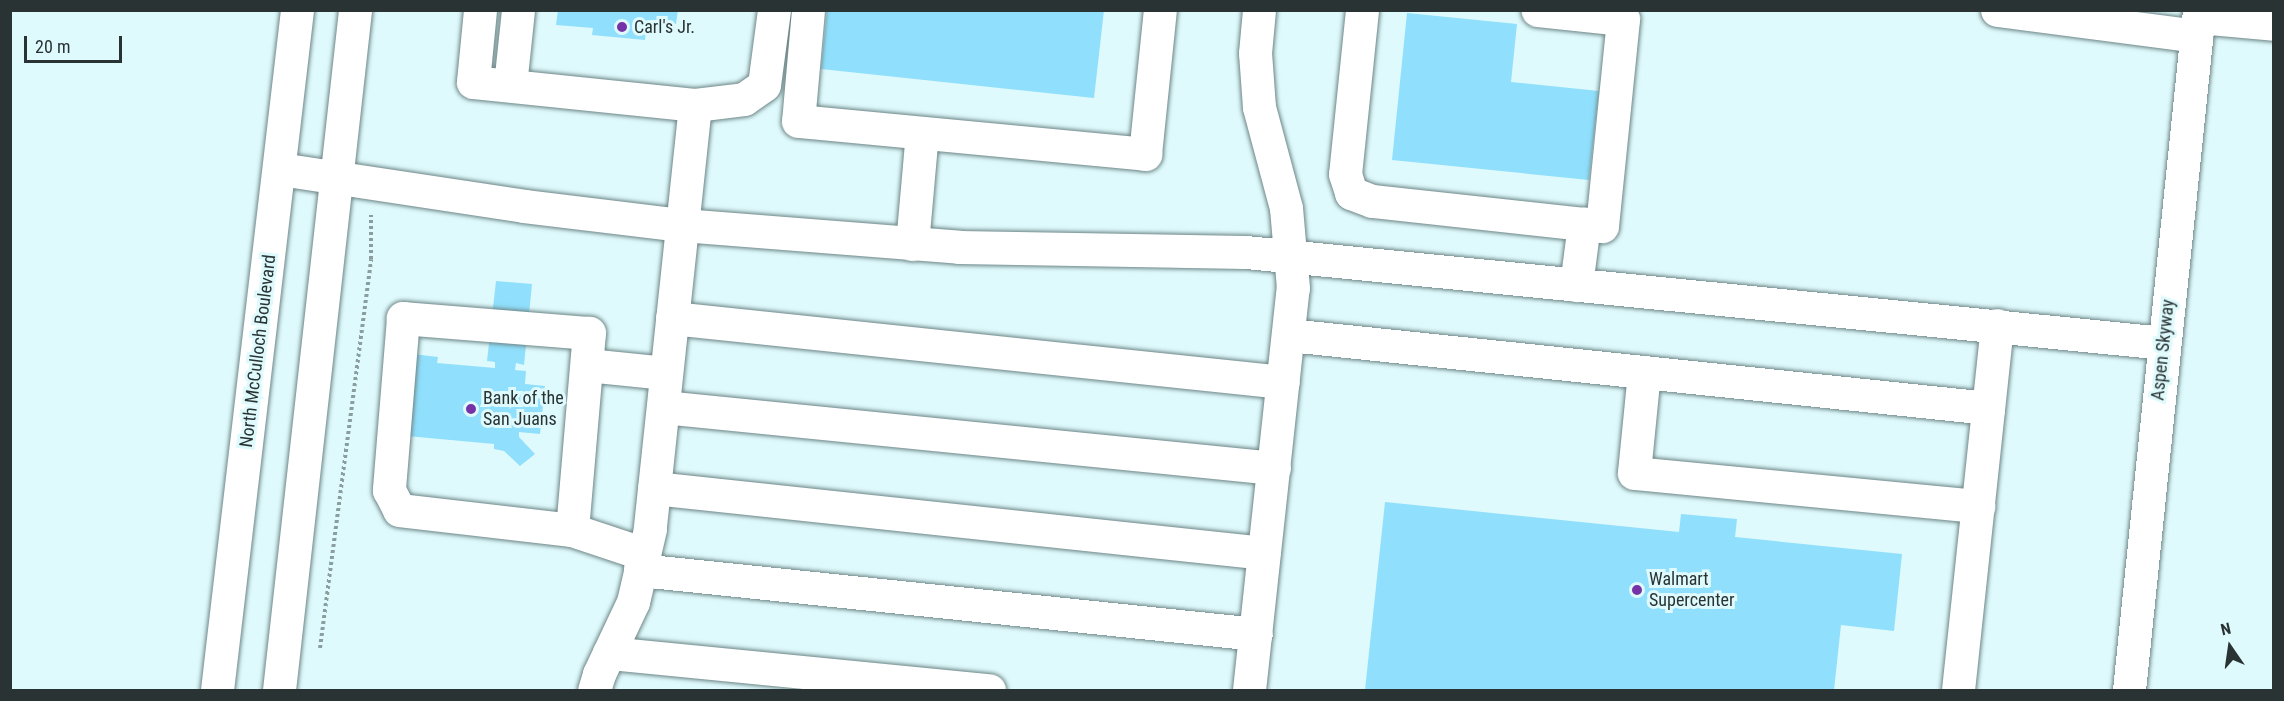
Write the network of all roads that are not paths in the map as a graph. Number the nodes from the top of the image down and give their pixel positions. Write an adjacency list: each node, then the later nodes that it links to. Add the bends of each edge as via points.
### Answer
1 (297, 10): 17 (street, North McCulloch Boulevard)
2 (355, 10): 18 (street)
3 (480, 10): 14 (street, via 473,82)
4 (518, 10): 14 (street)
5 (774, 10): 15 (street, via 764,85 744,99)
6 (808, 10): 16 (street, via 798,121)
7 (1160, 10): 16 (street, via 1145,154)
8 (1259, 10): 22 (street, via 1255,53 1259,107 1286,208)
9 (1362, 10): 19 (street, via 1345,174 1352,193 1372,201)
10 (1537, 10): 19 (street, via 1623,19 1602,226)
11 (1997, 10): 12 (street)
12 (2198, 21): 13 (street); 27 (street, Aspen Skyway)
13 (2274, 24)
14 (510, 85): 15 (street)
15 (695, 105): 20 (street)
16 (922, 133): 21 (street)
17 (280, 169): 18 (street); 42 (street, North McCulloch Boulevard)
18 (336, 177): 20 (street); 43 (street)
19 (1584, 224): 23 (street)
20 (682, 225): 21 (street); 24 (street)
21 (912, 244): 22 (street, via 1246,252)
22 (1290, 257): 23 (street); 26 (street, via 1293,288)
23 (1576, 285): 25 (street)
24 (672, 318): 30 (street); 31 (street)
25 (1997, 326): 27 (street); 33 (street)
26 (1288, 335): 29 (street); 31 (street)
27 (2164, 343): 48 (street, Aspen Skyway)
28 (587, 365): 30 (street); 37 (street); 37 (street, via 589,333 403,318 388,490 399,510)
29 (1644, 372): 33 (street); 36 (street, via 1634,472)
30 (666, 373): 32 (street)
31 (1283, 382): 34 (street)
32 (663, 407): 34 (street); 35 (street)
33 (1988, 408): 36 (street)
34 (1274, 468): 38 (street)
35 (654, 488): 38 (street); 39 (street)
36 (1978, 506): 47 (street)
37 (572, 530): 39 (street)
38 (1264, 553): 40 (street)
39 (642, 562): 40 (street); 41 (street, via 633,602)
40 (1256, 634): 46 (street)
41 (609, 653): 44 (street); 45 (street)
42 (217, 690)
43 (279, 690)
44 (594, 690)
45 (989, 690)
46 (1249, 690)
47 (1958, 690)
48 (2129, 690)

